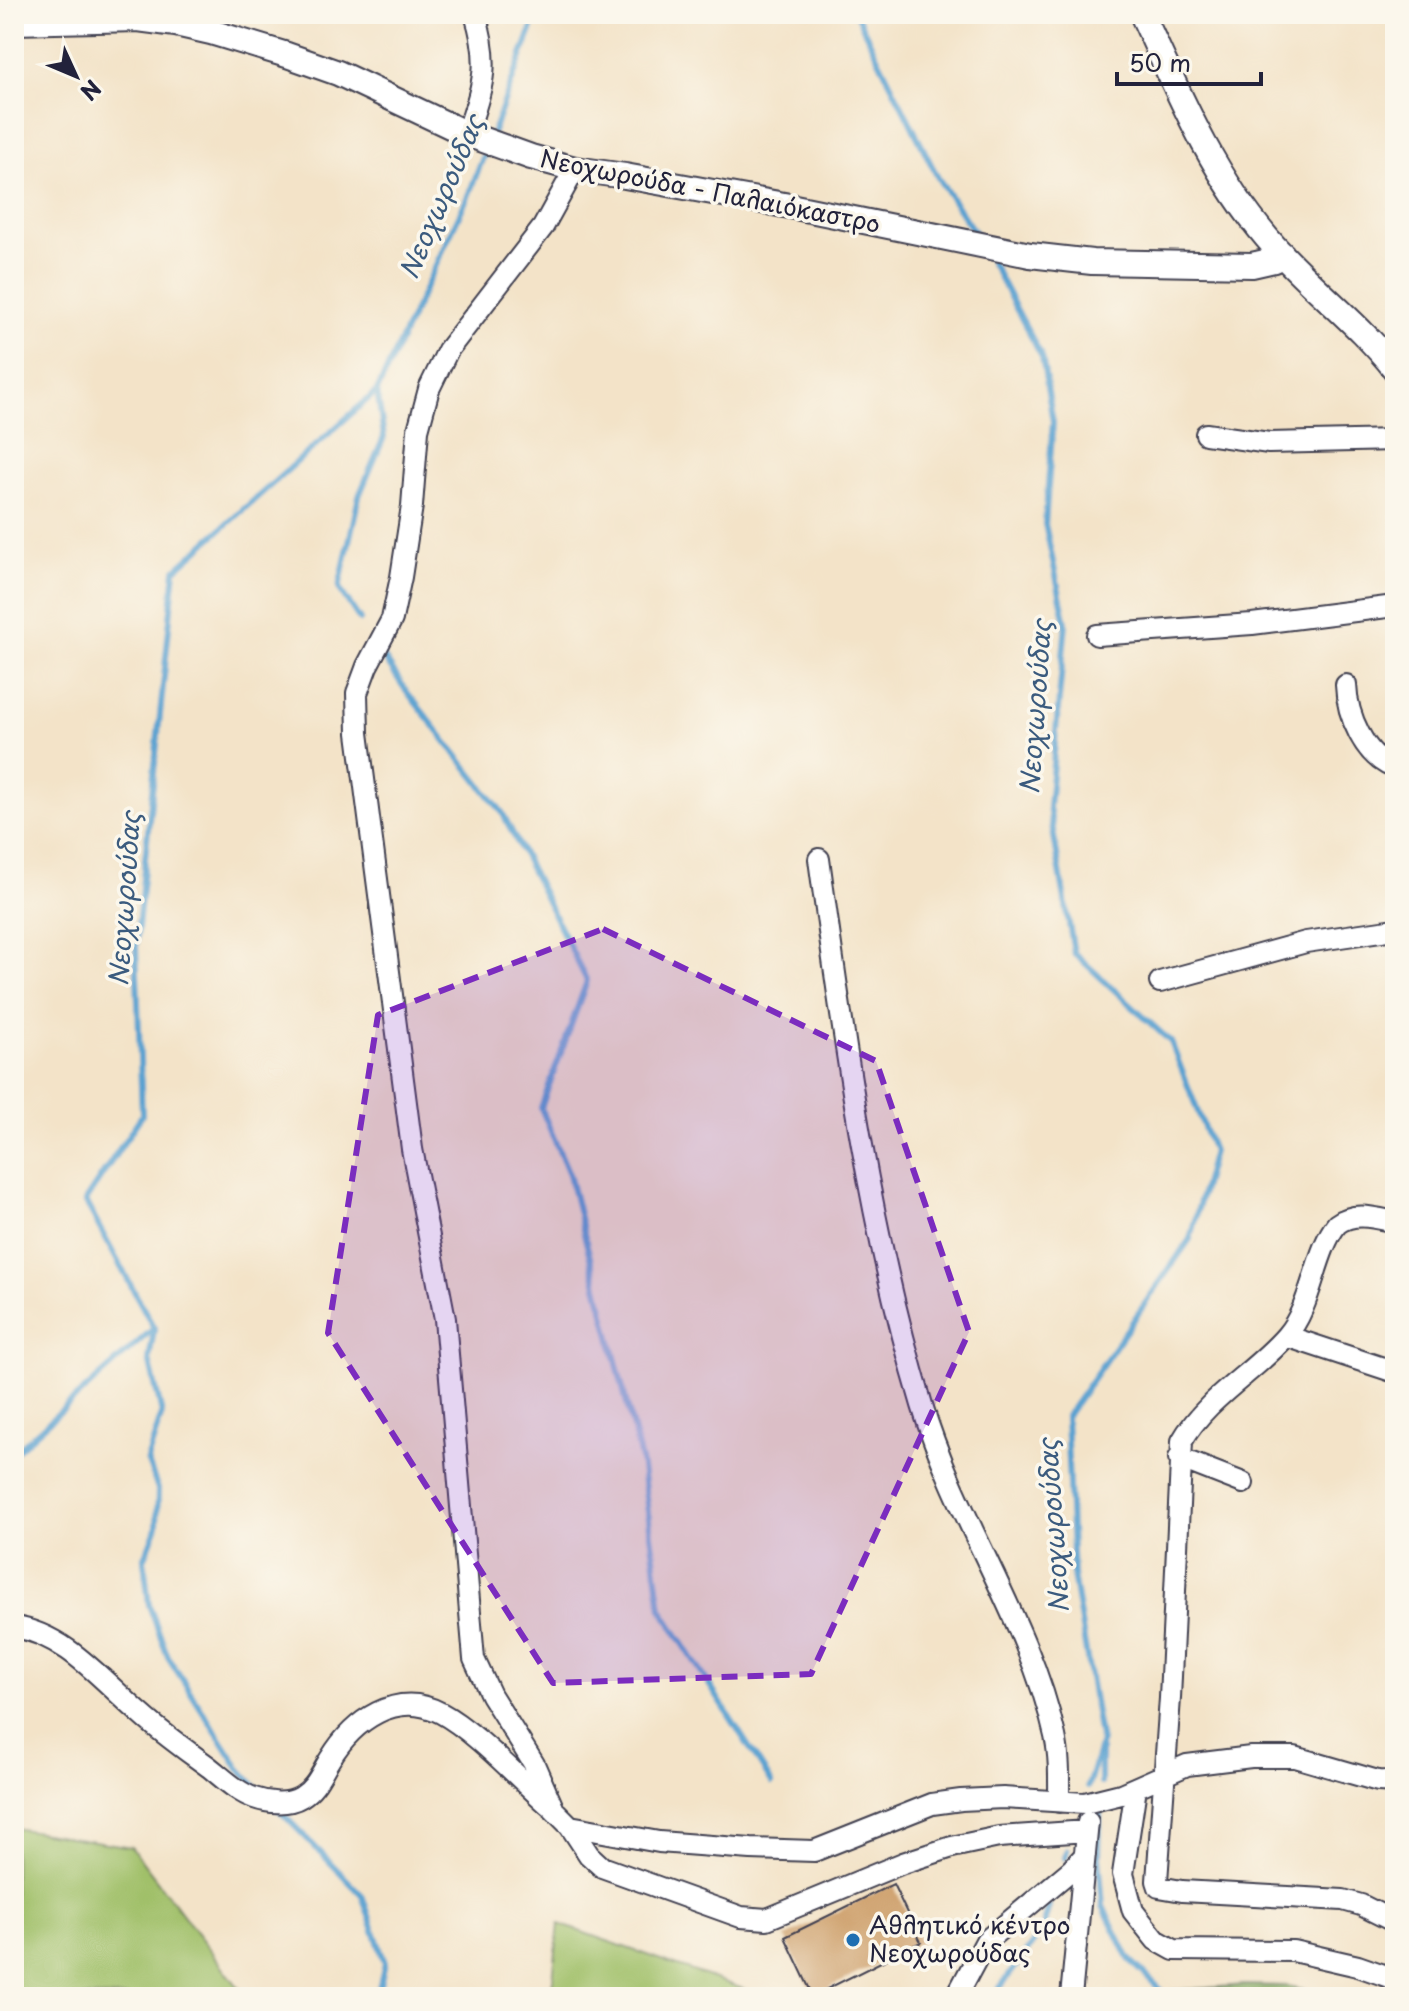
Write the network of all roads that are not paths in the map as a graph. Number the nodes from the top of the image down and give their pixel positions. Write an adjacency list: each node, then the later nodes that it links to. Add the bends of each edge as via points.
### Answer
1 (475, 14): 4 (street, via 486,66)
2 (1142, 14): 6 (street, via 1211,157)
3 (14, 22): 4 (street, Νεοχωρούδα - Παλαιόκαστρο, via 138,19 176,24 338,73)
4 (467, 134): 5 (street, Νεοχωρούδα - Παλαιόκαστρο)
5 (575, 169): 6 (street, Νεοχωρούδα - Παλαιόκαστρο, via 1030,255 1092,262 1252,265); 28 (street, via 543,227 448,350 429,389 418,430 412,506 392,619 357,693 412,1149 445,1319 474,1659)
6 (1282, 254): 7 (street)
7 (1395, 369)
8 (1206, 434): 9 (street, via 1269,443)
9 (1395, 440)
10 (1395, 606): 11 (street, via 1252,624)
11 (1097, 635)
12 (1346, 685): 13 (street, via 1359,732 1373,752)
13 (1395, 768)
14 (819, 859): 26 (street, via 862,1143 908,1353 947,1476 1047,1707 1056,1739)
15 (1395, 929): 16 (street, via 1306,942)
16 (1160, 982)
17 (1395, 1222): 18 (street, via 1366,1216 1337,1224)
18 (1286, 1336): 19 (street); 20 (street, via 1195,1423 1182,1441)
19 (1395, 1372)
20 (1179, 1458): 21 (street); 23 (street)
21 (1243, 1483)
22 (14, 1627): 28 (street, via 35,1630 61,1644 145,1718 255,1798 286,1803 301,1797 368,1717 389,1706 412,1704 440,1712 468,1732)
23 (1165, 1773): 24 (street, via 1203,1762 1273,1756 1313,1760); 25 (street); 32 (street, via 1159,1887 1343,1900)
24 (1395, 1782)
25 (1136, 1788): 27 (street); 33 (street, via 1123,1874 1133,1911 1156,1940 1184,1951 1293,1951)
26 (1059, 1802): 27 (street); 29 (street, via 945,1801 814,1851 659,1842)
27 (1090, 1802): 30 (street)
28 (554, 1810): 29 (street)
29 (570, 1826): 30 (street, via 602,1867 741,1917 767,1919 952,1847 999,1837)
30 (1087, 1831): 31 (street)
31 (1085, 1855): 34 (street, via 986,1941); 35 (street)
32 (1395, 1922)
33 (1395, 1979)
34 (956, 1997)
35 (1071, 1997)

